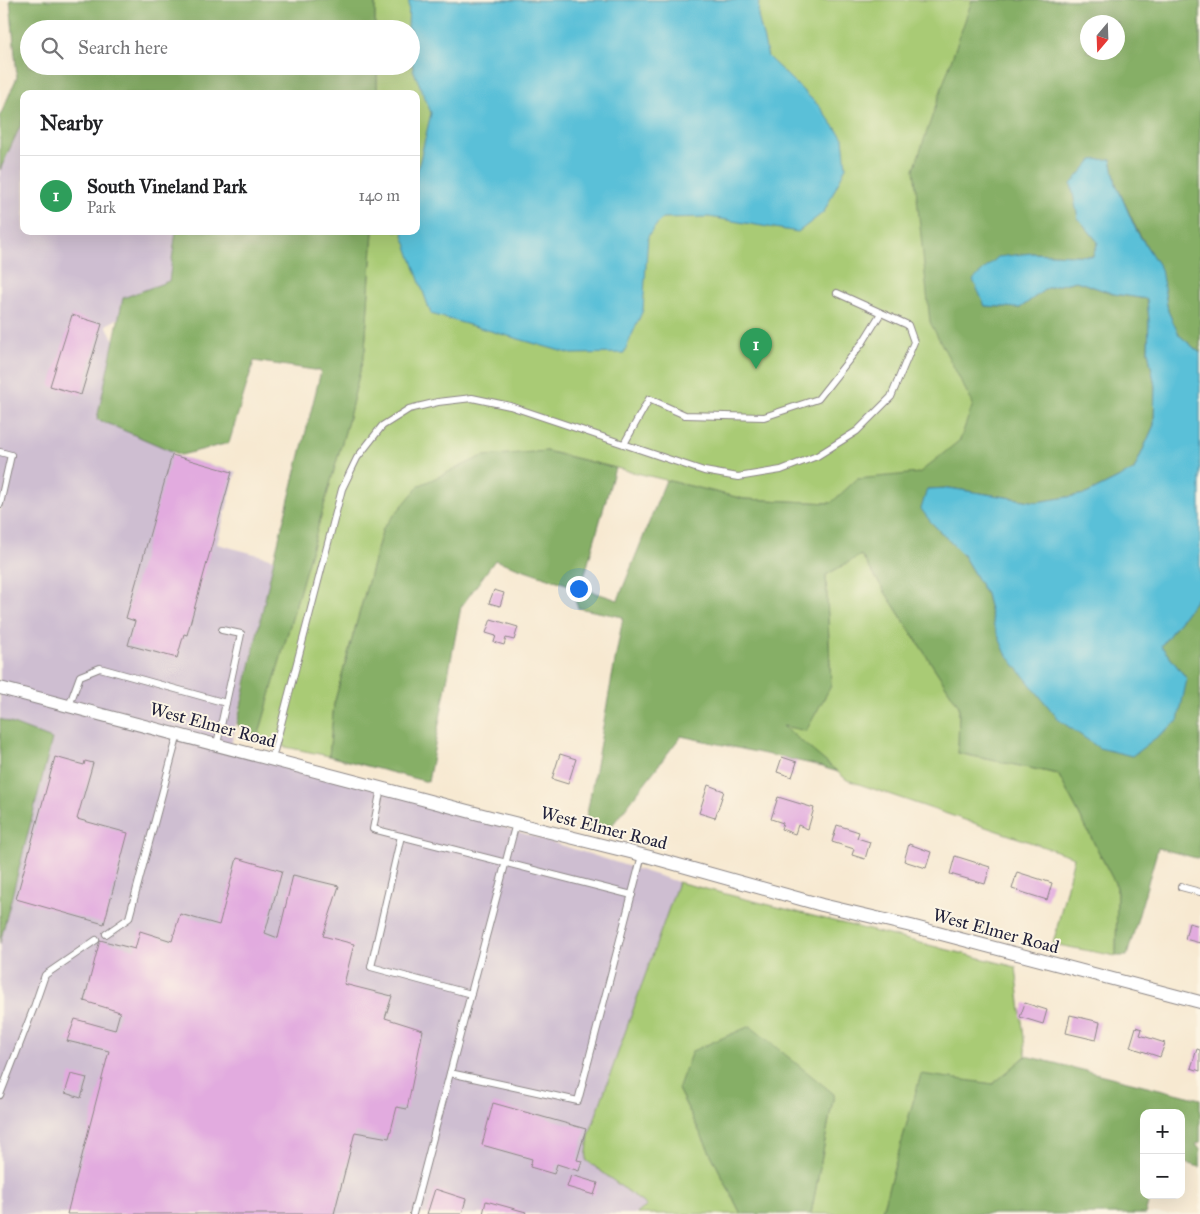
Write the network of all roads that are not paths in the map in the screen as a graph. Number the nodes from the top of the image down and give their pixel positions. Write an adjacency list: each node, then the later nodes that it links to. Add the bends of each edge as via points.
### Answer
1 (838, 292): 2 (lane)
2 (881, 313): 3 (lane, via 864,342 818,399 764,417 685,415 649,399); 3 (lane, via 908,325 914,342 891,397 857,431 817,456 781,470 738,477 704,471)
3 (624, 444): 12 (lane, via 510,406 472,398 408,409 382,426 357,458 342,489)
4 (0, 452): 5 (lane, via 11,455)
5 (0, 504)
6 (222, 630): 8 (lane, via 241,634)
7 (0, 688): 9 (street, West Elmer Road)
8 (226, 703): 9 (lane, via 100,668 80,676); 11 (lane)
9 (69, 706): 10 (street, West Elmer Road)
10 (178, 734): 11 (street, West Elmer Road); 21 (lane, via 129,918)
11 (217, 744): 12 (street, West Elmer Road)
12 (272, 759): 13 (street, West Elmer Road)
13 (382, 788): 14 (street, West Elmer Road); 15 (lane, via 373,829)
14 (516, 824): 16 (street, West Elmer Road); 17 (lane)
15 (401, 836): 17 (lane); 23 (lane, via 371,967)
16 (642, 855): 20 (lane); 24 (street, West Elmer Road)
17 (506, 863): 20 (lane); 23 (lane)
18 (1181, 887): 19 (lane)
19 (1200, 892)
20 (632, 895): 25 (lane, via 578,1101)
21 (106, 934)
22 (96, 940): 26 (lane, via 45,975)
23 (471, 994): 25 (lane)
24 (1200, 1002)
25 (450, 1072): 27 (lane)
26 (0, 1095)
27 (413, 1214)

